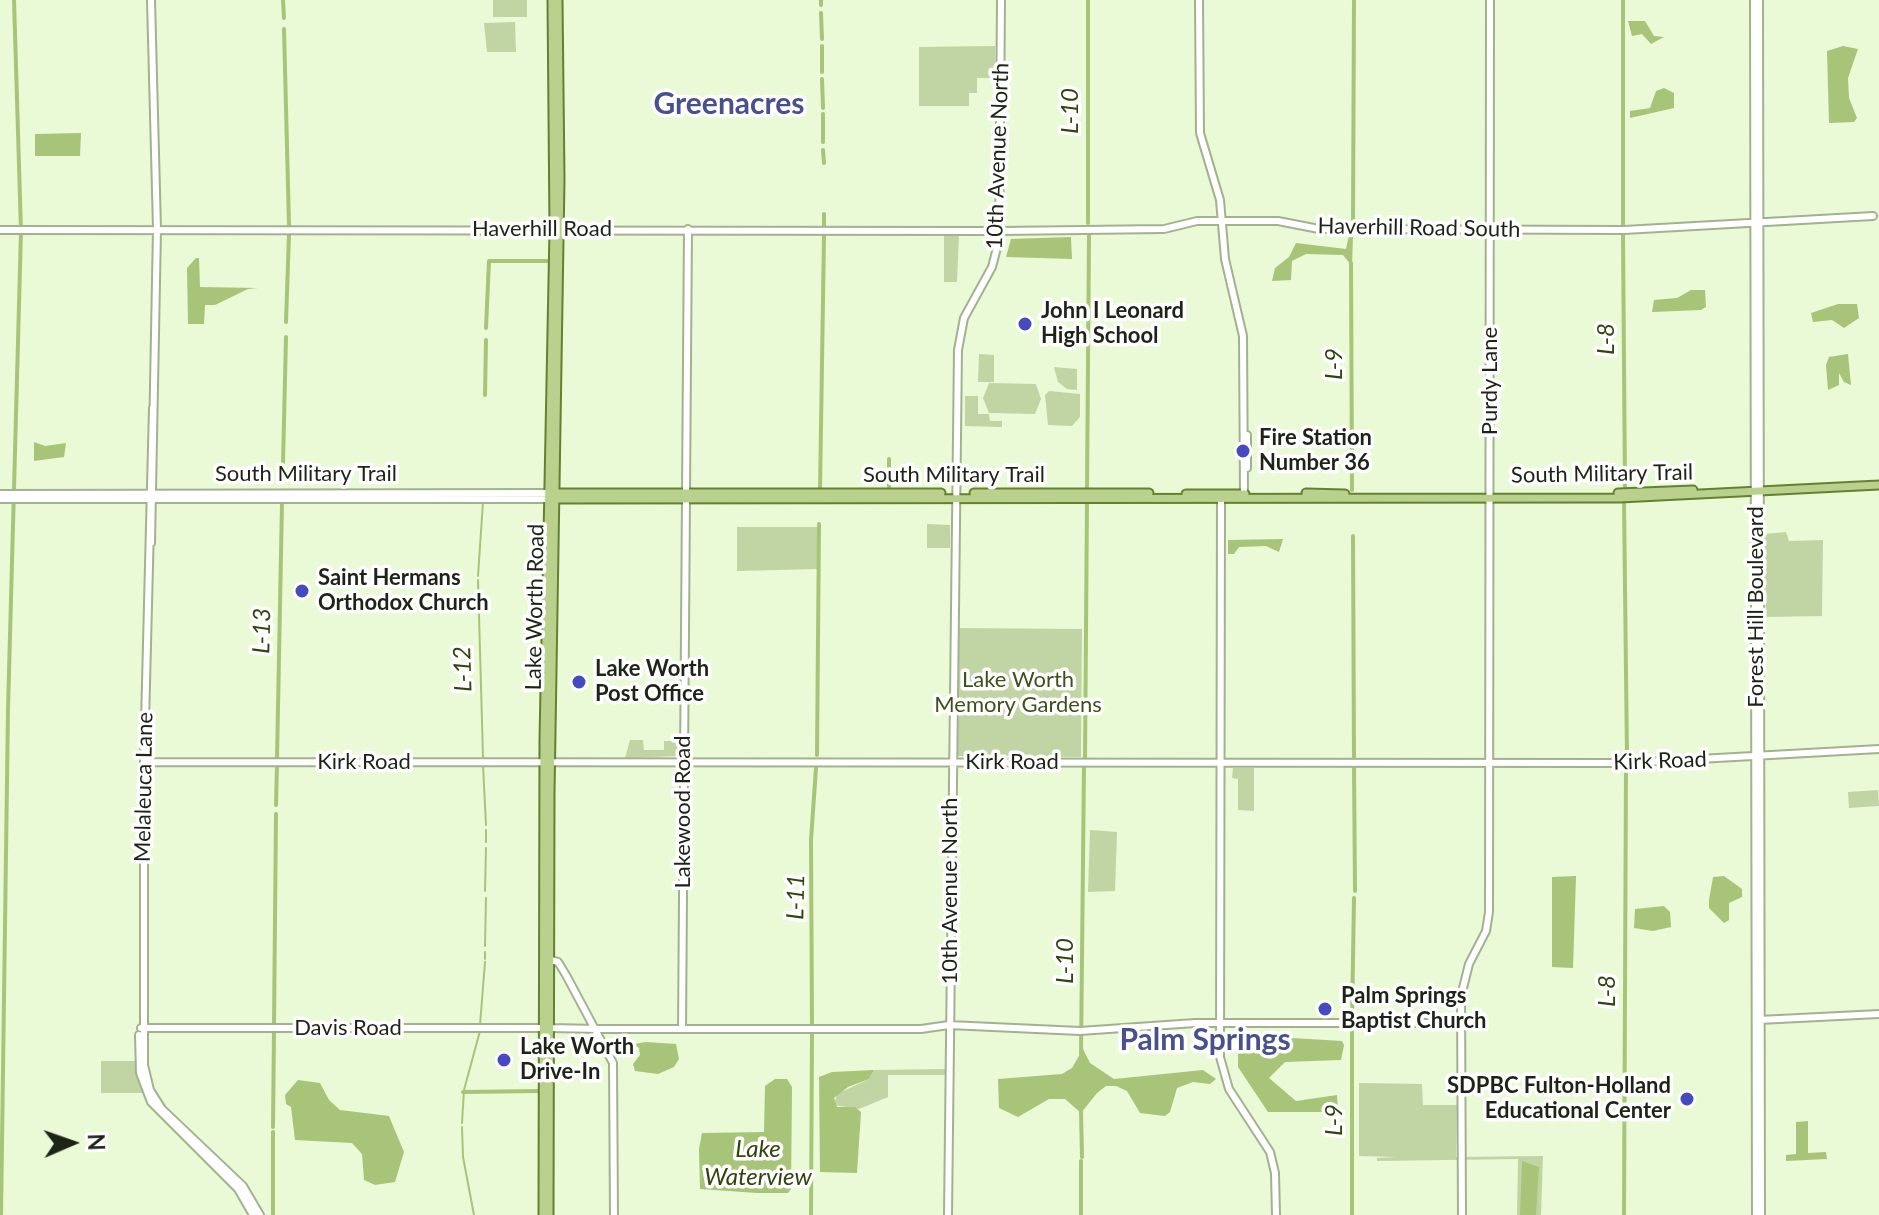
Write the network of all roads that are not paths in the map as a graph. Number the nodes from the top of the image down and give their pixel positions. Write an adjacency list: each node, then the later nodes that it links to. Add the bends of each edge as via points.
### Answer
1 (151, 0): 14 (street, Melaleuca Lane)
2 (1001, 0): 20 (street, 10th Avenue North)
3 (1199, 0): 12 (street, via 1200,133 1219,192)
4 (1490, 0): 18 (street, Purdy Lane)
5 (1756, 0): 13 (street, Forest Hill Boulevard)
6 (556, 1): 7 (main road, Lake Worth Road); 8 (main road, Lake Worth Road)
7 (552, 27): 8 (main road); 9 (main road, Lake Worth Road)
8 (558, 55): 10 (main road, Lake Worth Road)
9 (554, 167): 10 (main road); 15 (main road, Lake Worth Road)
10 (560, 179): 15 (main road, Lake Worth Road)
11 (1876, 215): 13 (street, Haverhill Road South)
12 (1222, 221): 17 (street, Haverhill Road South, via 1164,229); 18 (street, Haverhill Road South, via 1283,221 1319,229); 38 (street, via 1243,336)
13 (1756, 223): 18 (street, Haverhill Road South, via 1624,230); 21 (street, Forest Hill Boulevard); 21 (street, Forest Hill Boulevard)
14 (157, 229): 15 (street, Haverhill Road); 19 (street, Haverhill Road); 30 (street, Melaleuca Lane)
15 (556, 229): 16 (street, Haverhill Road); 32 (main road, Lake Worth Road)
16 (688, 229): 20 (street, Haverhill Road); 34 (street, Lakewood Road)
17 (1084, 229): 20 (street, Haverhill Road)
18 (1490, 229): 39 (street, Purdy Lane)
19 (0, 230)
20 (1000, 231): 36 (street, 10th Avenue North, via 992,267 969,306 959,337)
21 (1757, 304): 22 (street, Forest Hill Boulevard); 22 (street, Forest Hill Boulevard)
22 (1757, 378): 23 (street, Forest Hill Boulevard); 24 (street, Forest Hill Boulevard)
23 (1754, 420): 24 (street); 28 (street, Forest Hill Boulevard)
24 (1760, 427): 28 (street, Forest Hill Boulevard)
25 (1859, 481): 26 (main road, South Military Trail); 27 (main road); 28 (main road, South Military Trail)
26 (1879, 483): 27 (main road, South Military Trail)
27 (1837, 487): 28 (main road, South Military Trail)
28 (1758, 489): 31 (main road, South Military Trail); 31 (main road, South Military Trail); 47 (street, Forest Hill Boulevard); 49 (street, Forest Hill Boulevard)
29 (1101, 493): 36 (main road, South Military Trail); 37 (main road, South Military Trail); 44 (main road)
30 (151, 494): 32 (street, South Military Trail); 42 (street, South Military Trail); 42 (street, South Military Trail); 54 (street, Melaleuca Lane)
31 (1662, 494): 40 (main road, South Military Trail); 40 (main road, South Military Trail)
32 (552, 496): 33 (main road, South Military Trail); 33 (main road, South Military Trail); 46 (main road, Lake Worth Road); 46 (main road, Lake Worth Road)
33 (654, 496): 34 (main road, South Military Trail)
34 (686, 496): 35 (main road, South Military Trail); 35 (main road, South Military Trail); 53 (street, Lakewood Road)
35 (755, 496): 36 (main road, South Military Trail); 36 (main road, South Military Trail)
36 (954, 496): 44 (main road, South Military Trail); 55 (street, 10th Avenue North)
37 (1179, 496): 38 (main road, South Military Trail); 44 (main road, South Military Trail); 45 (main road, South Military Trail)
38 (1244, 496): 43 (main road, South Military Trail); 45 (main road, South Military Trail)
39 (1490, 496): 40 (main road, South Military Trail); 40 (main road, South Military Trail); 43 (main road, South Military Trail); 43 (main road, South Military Trail); 57 (street, Purdy Lane)
40 (1557, 496)
41 (0, 497): 42 (street, South Military Trail)
42 (71, 497)
43 (1424, 497)
44 (1072, 498)
45 (1221, 499): 56 (street)
46 (552, 582): 48 (main road, Lake Worth Road)
47 (1761, 602): 49 (street); 51 (street, Forest Hill Boulevard)
48 (551, 608): 52 (main road, Lake Worth Road); 52 (main road, Lake Worth Road)
49 (1756, 610): 51 (street, Forest Hill Boulevard)
50 (1879, 749): 51 (street, Kirk Road)
51 (1760, 756): 57 (street, Kirk Road); 61 (street, Forest Hill Boulevard)
52 (547, 761): 53 (street, Kirk Road); 54 (street, Kirk Road); 58 (main road, Lake Worth Road); 58 (main road, Lake Worth Road)
53 (682, 761): 55 (street, Kirk Road); 68 (street, Lakewood Road)
54 (144, 762): 66 (street, Melaleuca Lane)
55 (951, 762): 56 (street, Kirk Road); 65 (street, 10th Avenue North)
56 (1220, 762): 57 (street, Kirk Road); 62 (street)
57 (1491, 763): 63 (street, Purdy Lane, via 1489,916 1465,977)
58 (548, 894): 59 (main road, Lake Worth Road); 59 (main road, Lake Worth Road, via 545,944)
59 (551, 961): 64 (main road, Lake Worth Road); 64 (main road, Lake Worth Road); 67 (street)
60 (1879, 1014): 61 (street)
61 (1759, 1020): 79 (street, Forest Hill Boulevard)
62 (1220, 1023): 63 (street, Davis Road); 65 (street, Davis Road, via 1082,1031); 77 (street, via 1226,1083 1273,1160)
63 (1460, 1023): 78 (street, Purdy Lane)
64 (548, 1027): 66 (street, Davis Road); 67 (street, Davis Road); 70 (main road, Lake Worth Road); 71 (main road, Lake Worth Road)
65 (949, 1027): 68 (street, Davis Road); 76 (street, 10th Avenue North)
66 (141, 1028): 69 (street, Melaleuca Lane)
67 (596, 1029): 68 (street, Davis Road); 75 (street, via 614,1067)
68 (682, 1029)
69 (150, 1095): 73 (street, via 163,1117 234,1185); 74 (street, via 243,1186)
70 (544, 1163): 71 (main road); 72 (main road, Lake Worth Road)
71 (550, 1181): 72 (main road, Lake Worth Road)
72 (545, 1214)
73 (253, 1215)
74 (260, 1215)
75 (614, 1215)
76 (948, 1215)
77 (1276, 1215)
78 (1462, 1215)
79 (1758, 1215)

